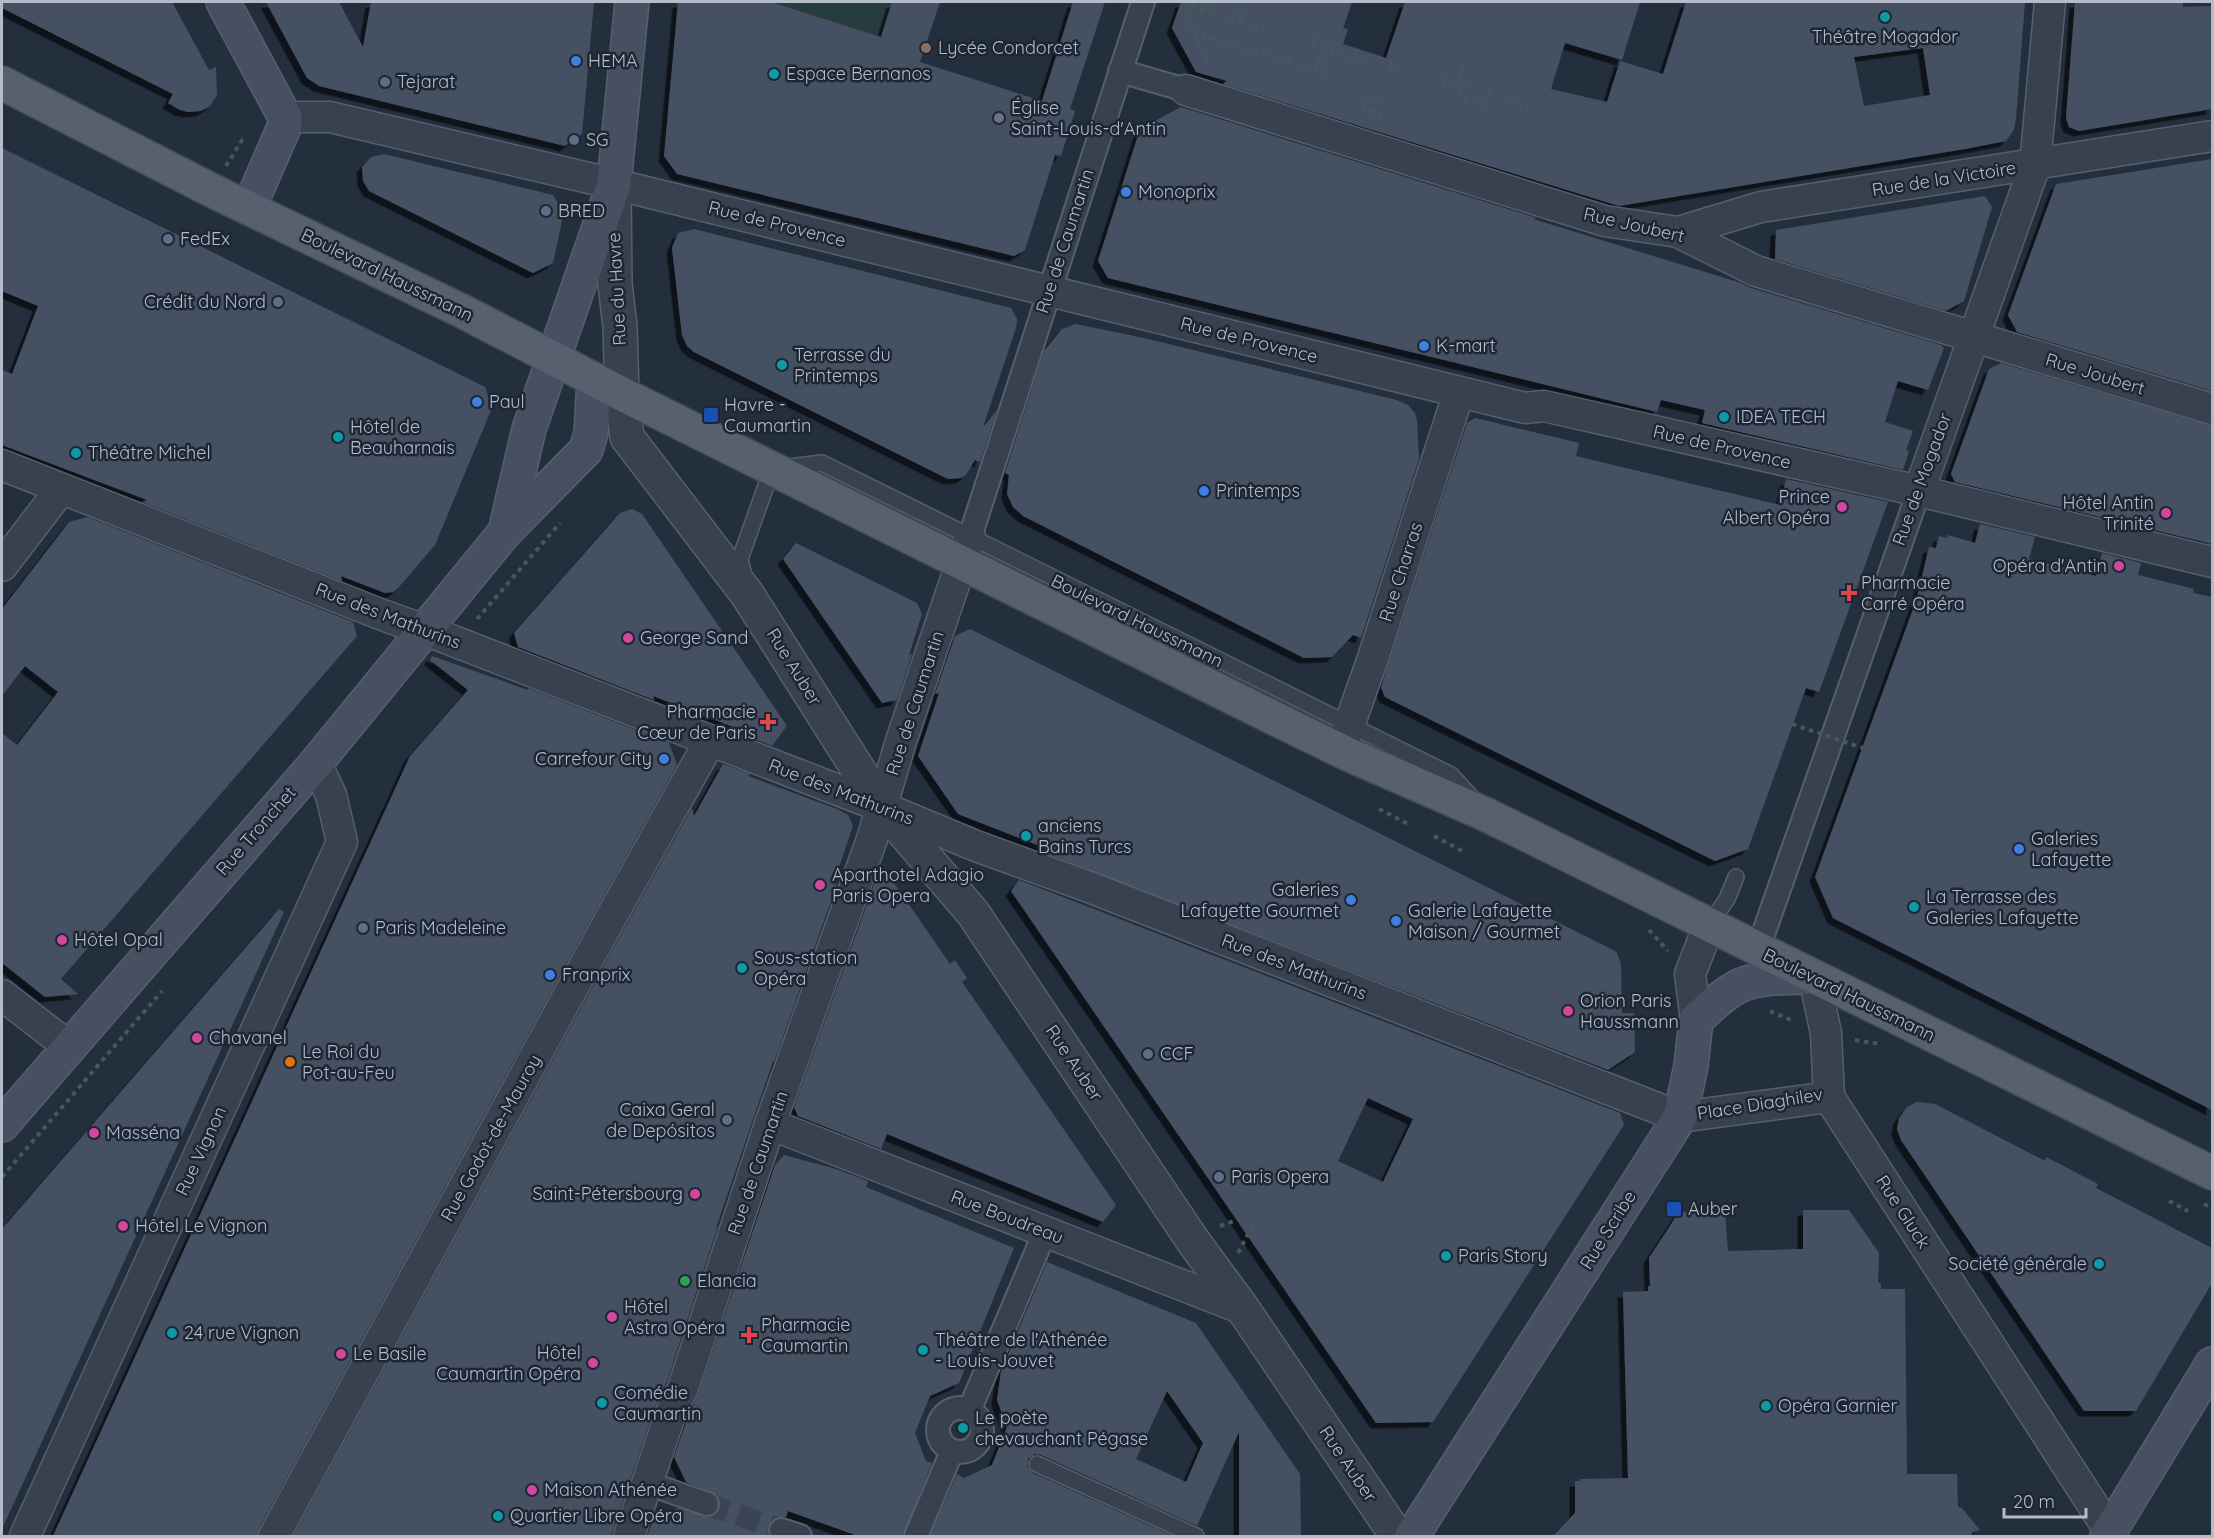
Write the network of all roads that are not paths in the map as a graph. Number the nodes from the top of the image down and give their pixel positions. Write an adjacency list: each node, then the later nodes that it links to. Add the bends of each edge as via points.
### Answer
1 (223, 2): 8 (main road)
2 (632, 2): 11 (main road, Rue du Havre)
3 (1143, 2): 5 (street, Rue de Caumartin)
4 (2050, 2): 10 (street, Rue de Mogador)
5 (1120, 71): 7 (street, Rue Joubert); 14 (street, Rue de Caumartin)
6 (2, 83): 12 (main road, Boulevard Haussmann)
7 (1186, 90): 13 (street, Rue Joubert, via 1605,220)
8 (285, 117): 11 (street, Rue de Provence, via 330,117); 12 (main road)
9 (2212, 136): 10 (street, Rue de la Victoire)
10 (2035, 165): 13 (street, Rue de la Victoire, via 1761,207); 15 (street, Rue de Mogador)
11 (614, 184): 14 (street, Rue de Provence); 16 (main road, Rue du Havre); 17 (street, Rue du Havre, via 615,284 620,326)
12 (249, 208): 16 (main road, Boulevard Haussmann)
13 (1678, 232): 15 (street, Rue Joubert, via 1756,272)
14 (1048, 291): 18 (street, Rue de Provence); 27 (street, Rue de Caumartin)
15 (1973, 337): 19 (street, Rue Joubert); 25 (street, Rue de Mogador)
16 (553, 358): 17 (main road, Boulevard Haussmann); 26 (main road, Rue Tronchet, via 529,429)
17 (608, 387): 20 (street, Rue Auber); 21 (main road); 23 (main road, Boulevard Haussmann)
18 (1459, 392): 25 (street, Rue de Provence, via 1525,408 1544,406); 32 (street, Rue Charras)
19 (2212, 409)
20 (633, 448): 21 (street, via 600,444); 30 (street, Rue Auber)
21 (586, 450): 26 (main road, Rue Tronchet)
22 (2, 465): 24 (street, Rue des Mathurins)
23 (772, 469): 27 (main road, Boulevard Haussmann); 30 (lane, Rue Auber, via 740,559)
24 (61, 489): 29 (street); 31 (street, Rue des Mathurins)
25 (1918, 491): 28 (street, Rue de Provence); 38 (street, Rue de Mogador)
26 (505, 532): 31 (main road, Rue Tronchet)
27 (966, 550): 32 (main road, Boulevard Haussmann); 35 (street, Rue de Caumartin, via 900,741)
28 (2212, 562)
29 (2, 566)
30 (747, 594): 35 (street, Rue Auber)
31 (425, 630): 33 (street, Rue des Mathurins); 34 (main road, Rue Tronchet)
32 (1345, 738): 37 (main road, Boulevard Haussmann, via 1487,815)
33 (710, 741): 35 (street, Rue des Mathurins); 58 (street, Rue Godot-de-Mauroy)
34 (316, 763): 42 (main road, Rue Tronchet); 57 (street, Rue Vignon, via 331,795 342,842)
35 (882, 807): 44 (street, Rue des Mathurins); 46 (street, Rue de Caumartin); 49 (street, Rue Auber, via 973,913)
36 (1736, 877): 37 (lane)
37 (1709, 925): 38 (main road, Boulevard Haussmann); 41 (street, via 1690,974)
38 (1758, 949): 39 (main road, Boulevard Haussmann)
39 (1814, 977): 41 (main road, via 1748,983 1732,989); 43 (street, Place Diaghilev, via 1826,1033); 47 (main road, Boulevard Haussmann)
40 (2, 995): 42 (street)
41 (1696, 1020): 44 (main road, Rue Scribe)
42 (68, 1046): 45 (main road, Rue Tronchet)
43 (1829, 1097): 44 (street, Place Diaghilev); 56 (street, Rue Gluck)
44 (1680, 1117): 63 (main road, Rue Scribe)
45 (2, 1125)
46 (771, 1125): 48 (street, Rue Boudreau); 54 (street, Rue de Caumartin)
47 (2212, 1173)
48 (1045, 1232): 49 (street, Rue Boudreau); 51 (street)
49 (1243, 1309): 62 (street, Rue Auber)
50 (2212, 1364): 56 (main road)
51 (969, 1411): 52 (street, via 980,1420 982,1435 967,1451); 52 (street, via 962,1408 948,1412 940,1422 939,1436)
52 (952, 1451): 60 (street)
53 (1037, 1464): 61 (lane)
54 (647, 1483): 55 (street); 59 (street, Rue de Caumartin)
55 (707, 1504)
56 (2110, 1535)
57 (25, 1536)
58 (274, 1536)
59 (629, 1536)
60 (916, 1536)
61 (1196, 1536)
62 (1397, 1536)
63 (1412, 1536)

